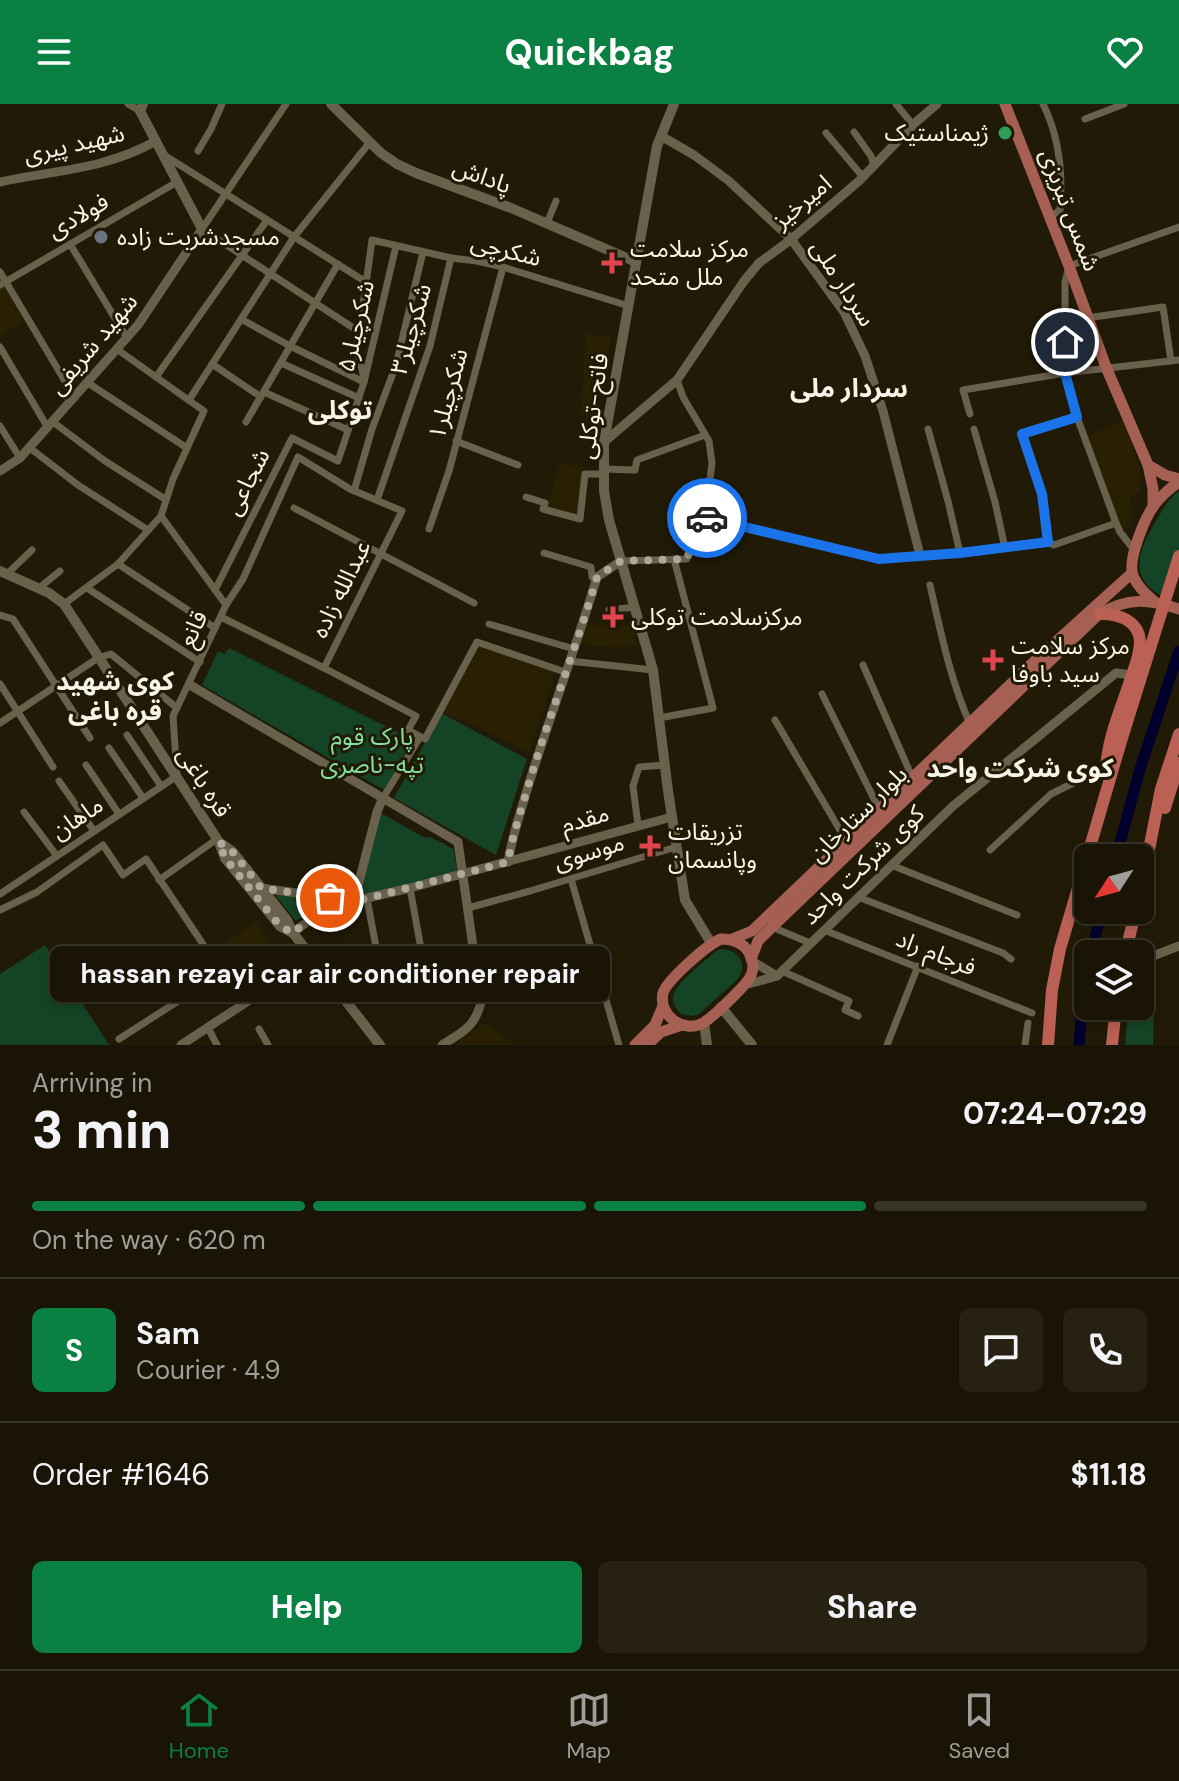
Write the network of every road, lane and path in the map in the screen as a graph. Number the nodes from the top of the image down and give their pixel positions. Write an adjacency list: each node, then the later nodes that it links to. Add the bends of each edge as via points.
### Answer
1 (128, 104): 11 (street)
2 (222, 104): 19 (street)
3 (286, 104): 25 (street)
4 (331, 104): 18 (main road, پاداش)
5 (674, 104): 16 (main road, فاتح-توکلی)
6 (896, 104): 13 (street)
7 (937, 104): 13 (street, امیرخیز)
8 (1005, 104): 27 (main road, شمس تبریزی)
9 (1043, 104): 27 (street, via 1060,149 1062,186 1060,210)
10 (1124, 104): 12 (street)
11 (142, 108): 17 (main road)
12 (1085, 119)
13 (913, 125): 21 (street, امیرخیز)
14 (854, 132): 21 (street)
15 (826, 133): 22 (street)
16 (661, 136): 33 (street, سردار ملی, via 729,181); 39 (main road, فاتح-توکلی)
17 (156, 141): 20 (main road); 23 (street, شهید پیری, via 109,162)
18 (370, 142): 29 (main road, پاداش, via 416,173); 32 (street)
19 (198, 151)
20 (162, 153): 24 (main road); 25 (street)
21 (874, 165): 22 (street, امیرخیز)
22 (863, 177): 33 (street, امیرخیز)
23 (0, 182)
24 (177, 182): 31 (main road); 34 (street, فولادی)
25 (226, 193): 28 (street); 31 (street)
26 (556, 201): 29 (street)
27 (1049, 218): 41 (main road, شمس تبریزی)
28 (267, 220): 32 (street); 37 (street)
29 (547, 223): 39 (main road, پاداش)
30 (1179, 227): 41 (street)
31 (202, 229): 37 (street); 52 (street, شهید شریفى)
32 (294, 237): 40 (street); 44 (street)
33 (791, 239): 63 (street, امیرخیز, via 744,281); 108 (street, سردار ملی, via 844,312 865,356)
34 (70, 244): 46 (street, فولادی); 52 (street)
35 (396, 246): 36 (street, شکرچی); 45 (street, شکرچی, via 372,240); 64 (street, شکرچیلر۵)
36 (423, 252): 38 (street, شکرچی); 90 (street, via 396,365)
37 (243, 254): 44 (street); 62 (street)
38 (451, 258): 42 (street, شکرچی); 93 (street, شکرچیلر۳, via 430,346)
39 (636, 262): 48 (main road, فاتح-توکلی)
40 (338, 264): 45 (street); 47 (street)
41 (1069, 266): 49 (main road, شمس تبریزی); 61 (street)
42 (503, 267): 48 (street, شکرچی); 79 (street, شکرچیلر۱)
43 (0, 272): 46 (street)
44 (271, 273): 47 (street); 50 (street)
45 (366, 282): 51 (street)
46 (3, 283): 67 (street)
47 (316, 302): 51 (street); 53 (street)
48 (629, 306): 80 (main road, فاتح-توکلی)
49 (1087, 318): 56 (street, via 1163,307); 59 (main road, شمس تبریزی)
50 (241, 319): 53 (street); 58 (street)
51 (358, 331): 64 (street)
52 (127, 338): 55 (street, شهید شریفى)
53 (290, 346): 57 (street); 64 (street)
54 (0, 347): 73 (street)
55 (118, 350): 62 (street); 65 (street, شهید شریفى)
56 (1176, 361): 59 (street); 60 (street)
57 (281, 363): 66 (street); 68 (street)
58 (212, 364): 66 (street); 69 (street)
59 (1106, 367): 61 (street); 86 (main road, شمس تبریزی)
60 (1179, 371)
61 (1065, 373): 70 (street, via 963,390); 71 (street)
62 (156, 377): 69 (street)
63 (677, 380): 78 (street); 80 (street, امیرخیز)
64 (364, 382): 68 (street, شکرچیلر۵)
65 (88, 383): 67 (street, شهید شریفى); 82 (street)
66 (263, 394): 72 (street); 77 (street)
67 (75, 398): 73 (street, شهید شریفى)
68 (359, 398): 77 (street, شکرچیلر۵)
69 (189, 400): 82 (street, via 204,411)
70 (970, 414)
71 (1077, 417): 98 (street); 101 (street, via 1022,434 1042,494)
72 (246, 422)
73 (51, 425): 81 (street, شهید شریفى); 92 (street)
74 (0, 426): 83 (street)
75 (928, 429): 106 (street)
76 (974, 429): 102 (street)
77 (348, 430): 84 (street, شکرچیلر۵)
78 (705, 435): 88 (street, via 637,460 635,470); 97 (street, via 712,463)
79 (456, 441): 85 (street); 99 (street, شکرچیلر۱)
80 (604, 442): 88 (main road, فاتح-توکلی)
81 (30, 448): 83 (street, شهید شریفى); 100 (street)
82 (187, 448): 92 (street)
83 (20, 458): 87 (street, شهید شریفى)
84 (338, 461): 121 (street, شجاعی, via 292,438)
85 (518, 465)
86 (1148, 465): 89 (main road); 94 (main road, شمس تبریزی)
87 (0, 471)
88 (604, 471): 91 (street, via 585,474 580,519 543,509 545,503); 111 (main road, فاتح-توکلی, via 609,520)
89 (1179, 480): 94 (main road)
90 (354, 491): 93 (street); 125 (street, via 298,457)
91 (526, 497)
92 (165, 499): 96 (street)
93 (377, 500): 107 (street, عبدالله زاده, via 402,511)
94 (1153, 507): 104 (main road)
95 (294, 508): 107 (street)
96 (161, 516): 100 (street); 121 (street, قانع)
97 (701, 516): 108 (street, via 879,559); 110 (street, via 687,559)
98 (1116, 523): 101 (street, via 1054,545); 104 (street)
99 (429, 529)
100 (148, 530): 112 (street)
101 (1048, 542): 102 (street)
102 (1005, 548): 106 (street)
103 (32, 550): 114 (street)
104 (1134, 550): 115 (main road)
105 (544, 553): 117 (street, via 591,567 592,577)
106 (960, 553): 108 (street)
107 (380, 554): 122 (street); 139 (street, عبدالله زاده)
108 (920, 555)
109 (1179, 556): 124 (highway)
110 (674, 559): 111 (street); 149 (street, via 713,708)
111 (621, 561): 117 (street); 126 (main road, فاتح-توکلی)
112 (118, 564): 120 (street); 133 (street)
113 (60, 571): 119 (street)
114 (4, 572): 119 (main road, قره باغی)
115 (1132, 573): 124 (main road, via 1140,589); 152 (main road, بلوار ستارخان)
116 (1179, 576): 124 (highway)
117 (597, 577): 134 (street)
118 (930, 585): 152 (street, via 944,650)
119 (39, 588): 123 (main road, قره باغی)
120 (87, 588): 123 (street); 137 (street)
121 (215, 590): 125 (street, قانع)
122 (474, 603)
123 (64, 604): 135 (main road, قره باغی)
124 (1159, 604): 127 (main road); 129 (main road, بلوار ستارخان, via 1126,602); 169 (highway)
125 (226, 605): 131 (street, قانع)
126 (635, 607): 128 (street); 140 (main road, فاتح-توکلی)
127 (1179, 609)
128 (609, 610)
129 (1099, 614): 142 (highway, via 1114,613 1137,629 1140,640); 197 (main road, بلوار ستارخان)
130 (0, 615): 145 (street, via 13,619)
131 (221, 617): 133 (street, قانع); 139 (street, عبدالله زاده)
132 (489, 624): 134 (street)
133 (215, 628): 137 (street, قانع)
134 (574, 649): 136 (street)
135 (98, 658): 145 (street); 147 (street, via 111,654); 163 (main road, قره باغی)
136 (569, 661): 140 (street); 141 (street)
137 (200, 662): 144 (street, قانع)
138 (863, 665): 164 (street)
139 (324, 668): 155 (street, via 416,716 408,730)
140 (653, 670): 149 (main road, فاتح-توکلی)
141 (565, 672): 155 (street, via 477,642 425,739); 183 (street)
142 (1132, 675): 162 (highway); 184 (street, کوی شرکت واحد, via 1116,673 953,806)
143 (0, 684): 148 (street)
144 (190, 685): 147 (street, قانع); 168 (street)
145 (56, 686): 148 (street); 156 (street)
146 (822, 694): 170 (street)
147 (177, 708): 163 (street, قانع)
148 (18, 711): 151 (street); 161 (street)
149 (659, 718): 160 (main road, فاتح-توکلی)
150 (775, 720): 177 (street)
151 (0, 723)
152 (970, 724): 164 (main road, بلوار ستارخان)
153 (1179, 734): 178 (highway)
154 (127, 735): 166 (street)
155 (420, 737): 168 (street)
156 (90, 738)
157 (109, 748): 167 (street)
158 (1179, 763): 181 (highway)
159 (86, 765): 172 (street)
160 (665, 765): 173 (main road, فاتح-توکلی); 174 (street, via 639,767 633,786)
161 (53, 767)
162 (1106, 767): 169 (highway); 180 (street, via 1051,794)
163 (177, 776): 166 (street, ماهان); 176 (main road, قره باغی)
164 (913, 779): 170 (main road, بلوار ستارخان)
165 (59, 781): 175 (street)
166 (161, 786): 167 (street, ماهان)
167 (143, 798): 172 (street, ماهان)
168 (383, 798): 185 (street, via 458,842); 193 (street)
169 (1105, 799): 242 (highway, via 1060,949)
170 (880, 811): 177 (main road, بلوار ستارخان)
171 (24, 812): 182 (street)
172 (119, 814): 175 (street, ماهان)
173 (672, 817): 174 (street, مقدم); 179 (main road, فاتح-توکلی)
174 (638, 825): 183 (street, مقدم)
175 (94, 831): 182 (street, ماهان)
176 (218, 841): 187 (street); 188 (main road); 199 (main road, via 225,858 280,926)
177 (847, 842): 200 (main road, بلوار ستارخان, via 752,931)
178 (1151, 844)
179 (676, 847): 186 (street, موسوی); 201 (main road, فاتح-توکلی, via 685,900)
180 (990, 850)
181 (1154, 851)
182 (57, 856): 190 (street, ماهان)
183 (508, 862): 185 (street, مقدم)
184 (891, 865): 191 (street, کوی شرکت واحد); 196 (street)
185 (463, 874): 189 (street, مقدم); 194 (street)
186 (571, 879): 194 (street, موسوی); 235 (street)
187 (159, 880): 195 (street, via 146,859 123,875 103,845 37,892); 212 (street)
188 (261, 888): 193 (street); 199 (main road)
189 (410, 888): 192 (street, مقدم); 206 (street)
190 (0, 894)
191 (858, 897): 198 (street, کوی شرکت واحد); 208 (street)
192 (367, 899): 193 (street, مقدم); 211 (street)
193 (354, 901): 199 (street)
194 (468, 908): 203 (street)
195 (0, 910)
196 (1017, 915)
197 (772, 927): 202 (street); 209 (main road, بلوار ستارخان, via 758,941)
198 (824, 930): 202 (street, کوی شرکت واحد); 210 (street, فرجام راد)
199 (293, 933): 207 (main road)
200 (732, 939): 201 (main road); 209 (main road)
201 (711, 943): 219 (main road, via 667,984)
202 (810, 943): 213 (street, کوی شرکت واحد)
203 (473, 946): 206 (street); 234 (street, via 481,1002 478,1017)
204 (1179, 946): 205 (street)
205 (1154, 956)
206 (423, 958): 211 (street); 214 (street)
207 (312, 959): 215 (main road); 218 (street)
208 (1011, 959)
209 (752, 960): 213 (street); 216 (main road, بلوار ستارخان)
210 (918, 966): 221 (street, فرجام راد); 240 (street)
211 (380, 968): 215 (street); 217 (street)
212 (222, 973): 218 (street); 229 (street)
213 (779, 974): 216 (street); 222 (street, via 849,1001 845,1010)
214 (427, 982)
215 (332, 983): 233 (main road)
216 (745, 985): 220 (main road)
217 (386, 1000)
218 (243, 1004): 227 (street)
219 (663, 1006): 226 (main road); 236 (main road, via 655,1025)
220 (721, 1007): 224 (main road); 239 (main road)
221 (1032, 1013)
222 (858, 1016)
223 (1115, 1020): 243 (highway)
224 (704, 1023): 226 (main road); 238 (main road)
225 (1028, 1023): 241 (street)
226 (682, 1025): 237 (main road, via 661,1032)
227 (208, 1028): 230 (street); 231 (street)
228 (259, 1029): 232 (street)
229 (119, 1039)
230 (181, 1045)
231 (217, 1045)
232 (268, 1045)
233 (380, 1045)
234 (442, 1045)
235 (619, 1045)
236 (635, 1045)
237 (647, 1045)
238 (707, 1045)
239 (752, 1045)
240 (887, 1045)
241 (1025, 1045)
242 (1048, 1045)
243 (1112, 1045)

